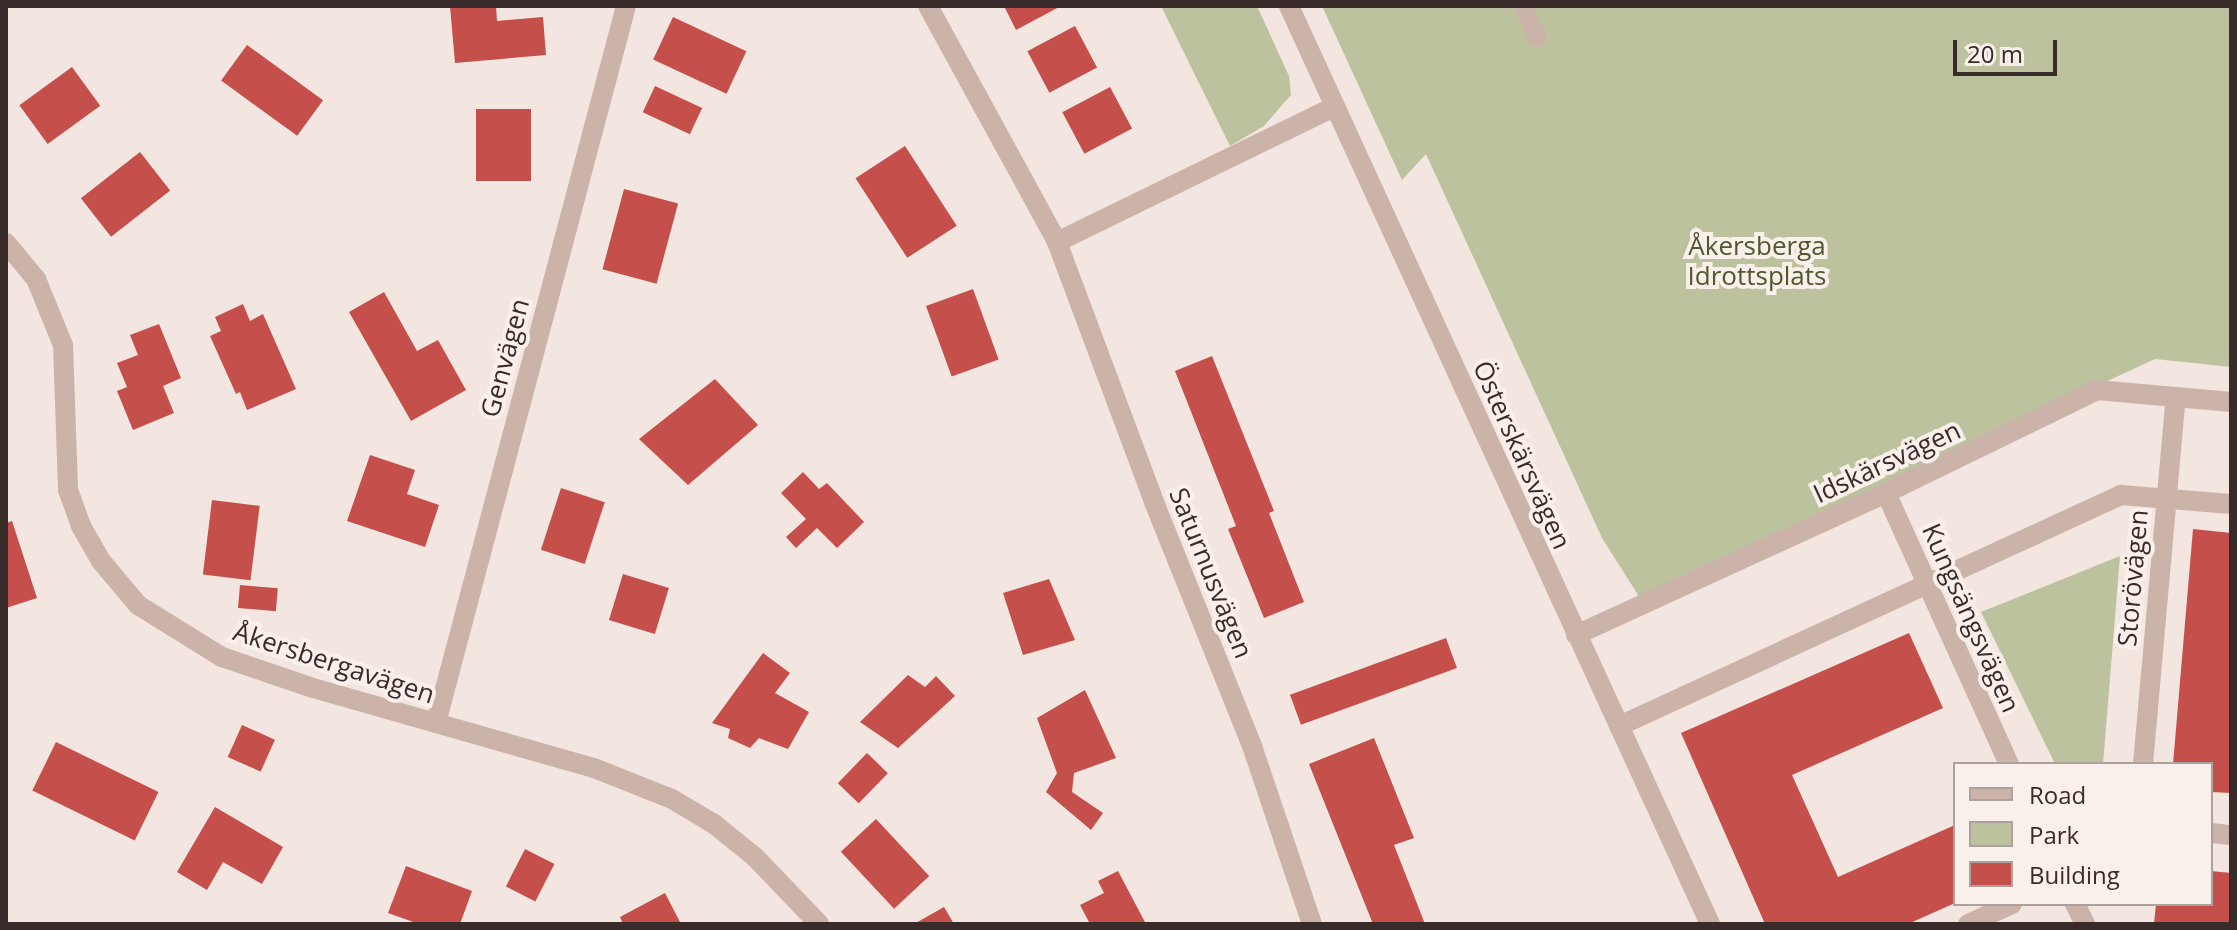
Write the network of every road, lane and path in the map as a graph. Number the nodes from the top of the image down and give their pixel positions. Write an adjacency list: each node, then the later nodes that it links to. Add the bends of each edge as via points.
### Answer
1 (626, 6): 16 (street, Genvägen)
2 (928, 6): 7 (street, Saturnusvägen)
3 (1289, 6): 6 (street, Österskärsvägen)
4 (1523, 6): 5 (lane)
5 (1537, 38)
6 (1334, 107): 7 (street); 15 (street, Österskärsvägen)
7 (1057, 242): 23 (street, Saturnusvägen, via 1251,743)
8 (6, 243): 16 (street, Åkersbergavägen, via 36,279 63,345 68,490 81,526 101,561 138,605 222,657)
9 (2176, 397): 10 (street, Idskärsvägen); 11 (street, Idskärsvägen, via 2097,390); 12 (street, Storövägen)
10 (2231, 402)
11 (1886, 493): 14 (street, Kungsängsvägen); 15 (street, Idskärsvägen)
12 (2166, 499): 13 (street); 14 (street, via 2121,495); 19 (street, Storövägen)
13 (2231, 504)
14 (1927, 584): 17 (street); 18 (street, Kungsängsvägen)
15 (1576, 635): 17 (street, Österskärsvägen)
16 (436, 723): 22 (street, Åkersbergavägen, via 594,768 672,799 755,857)
17 (1619, 726): 24 (street, Österskärsvägen)
18 (2008, 762)
19 (2143, 762)
20 (2008, 906): 25 (street)
21 (2076, 906): 26 (street)
22 (819, 924)
23 (1312, 924)
24 (1710, 924)
25 (1968, 924)
26 (2085, 924)

